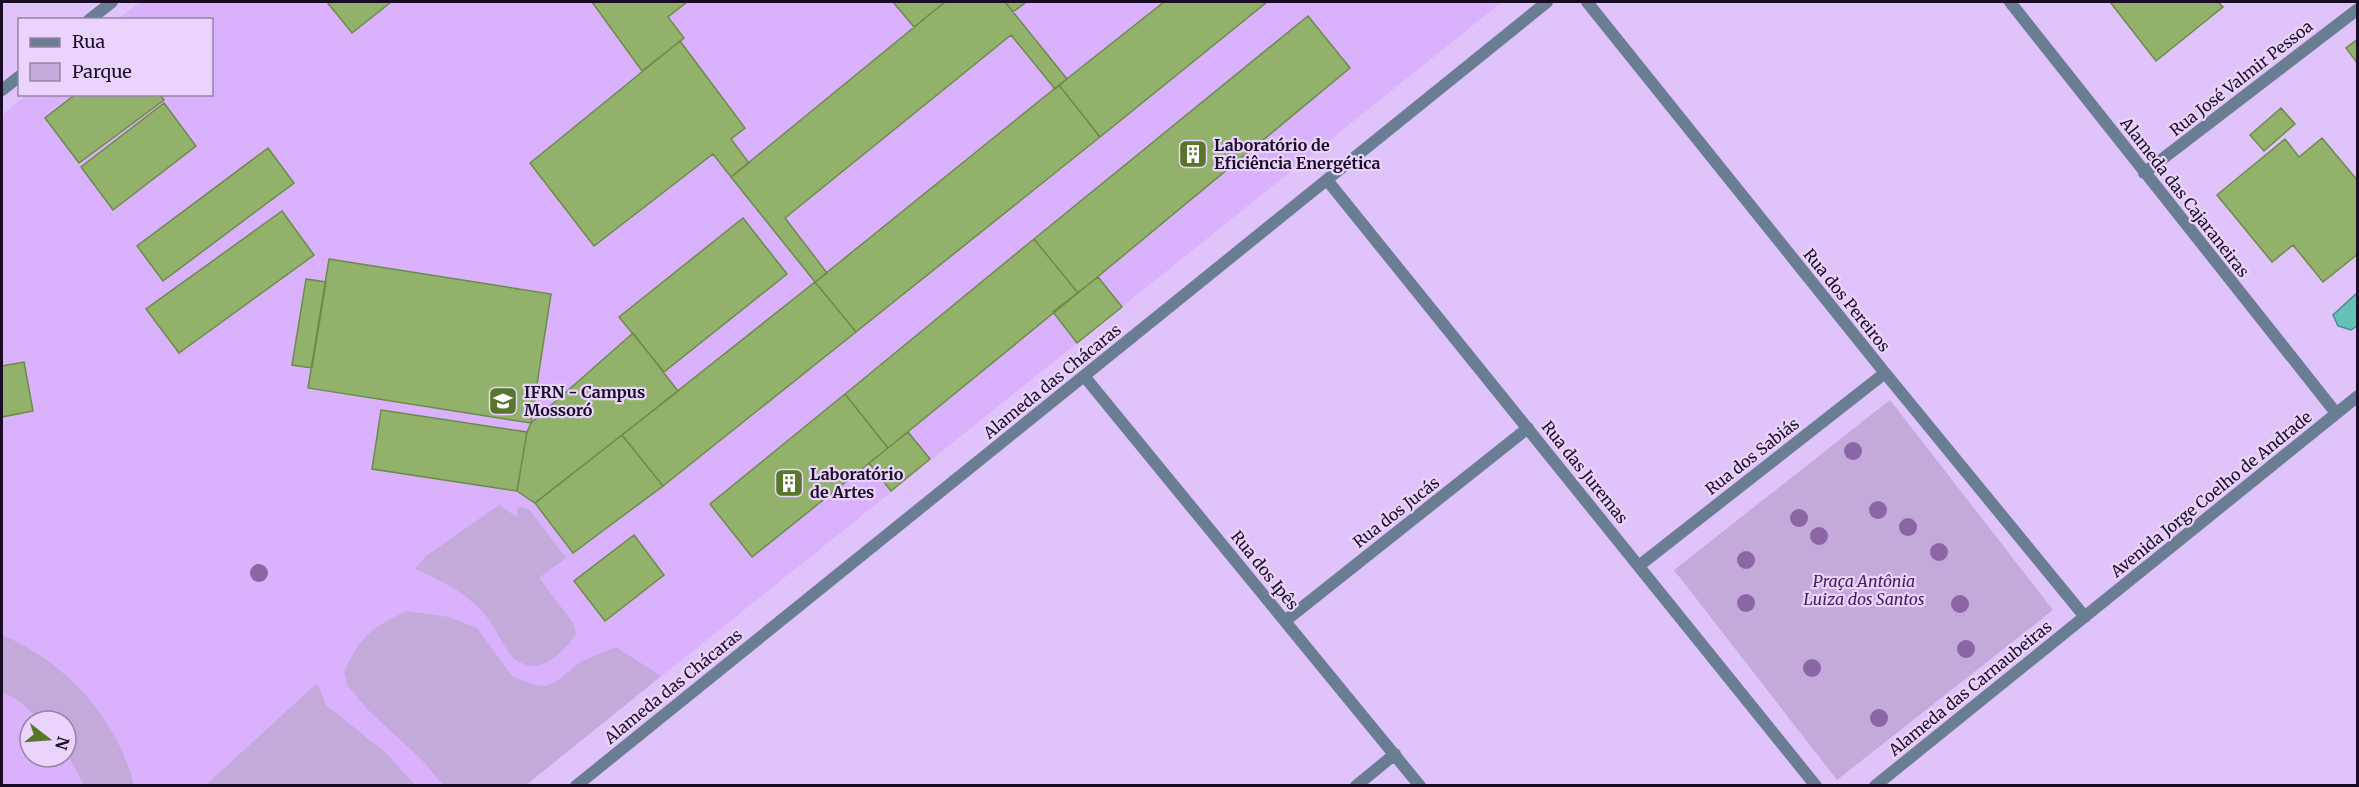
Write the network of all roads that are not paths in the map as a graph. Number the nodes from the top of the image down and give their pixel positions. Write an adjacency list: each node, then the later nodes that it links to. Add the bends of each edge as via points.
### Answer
1 (112, 2): 6 (street)
2 (1547, 2): 10 (street, Alameda das Chácaras)
3 (1587, 2): 11 (street, Rua dos Pereiros)
4 (2010, 2): 9 (street, Alameda das Cajaraneiras)
5 (2358, 9): 9 (street, Rua José Valmir Pessoa)
6 (92, 18)
7 (18, 78): 8 (street)
8 (2, 90)
9 (2144, 173): 14 (street, Alameda das Cajaraneiras)
10 (1327, 180): 12 (street, Alameda das Chácaras); 15 (street, Rua das Juremas)
11 (1885, 373): 16 (street, Rua dos Sabiás); 17 (street, Rua dos Pereiros)
12 (1084, 376): 18 (street, Rua dos Ipês); 20 (street, Alameda das Chácaras)
13 (2358, 396): 14 (street, Avenida Jorge Coelho de Andrade)
14 (2336, 413): 17 (street, Avenida Jorge Coelho de Andrade)
15 (1528, 428): 16 (street, Rua das Juremas); 18 (street, Rua dos Jucás)
16 (1640, 565): 23 (street, Rua das Juremas)
17 (2085, 617): 24 (street, Alameda das Carnaubeiras)
18 (1285, 621): 19 (street, Rua dos Ipês)
19 (1395, 754): 21 (street); 22 (street, Rua dos Ipês)
20 (576, 786)
21 (1356, 786)
22 (1420, 786)
23 (1816, 786)
24 (1875, 786)

